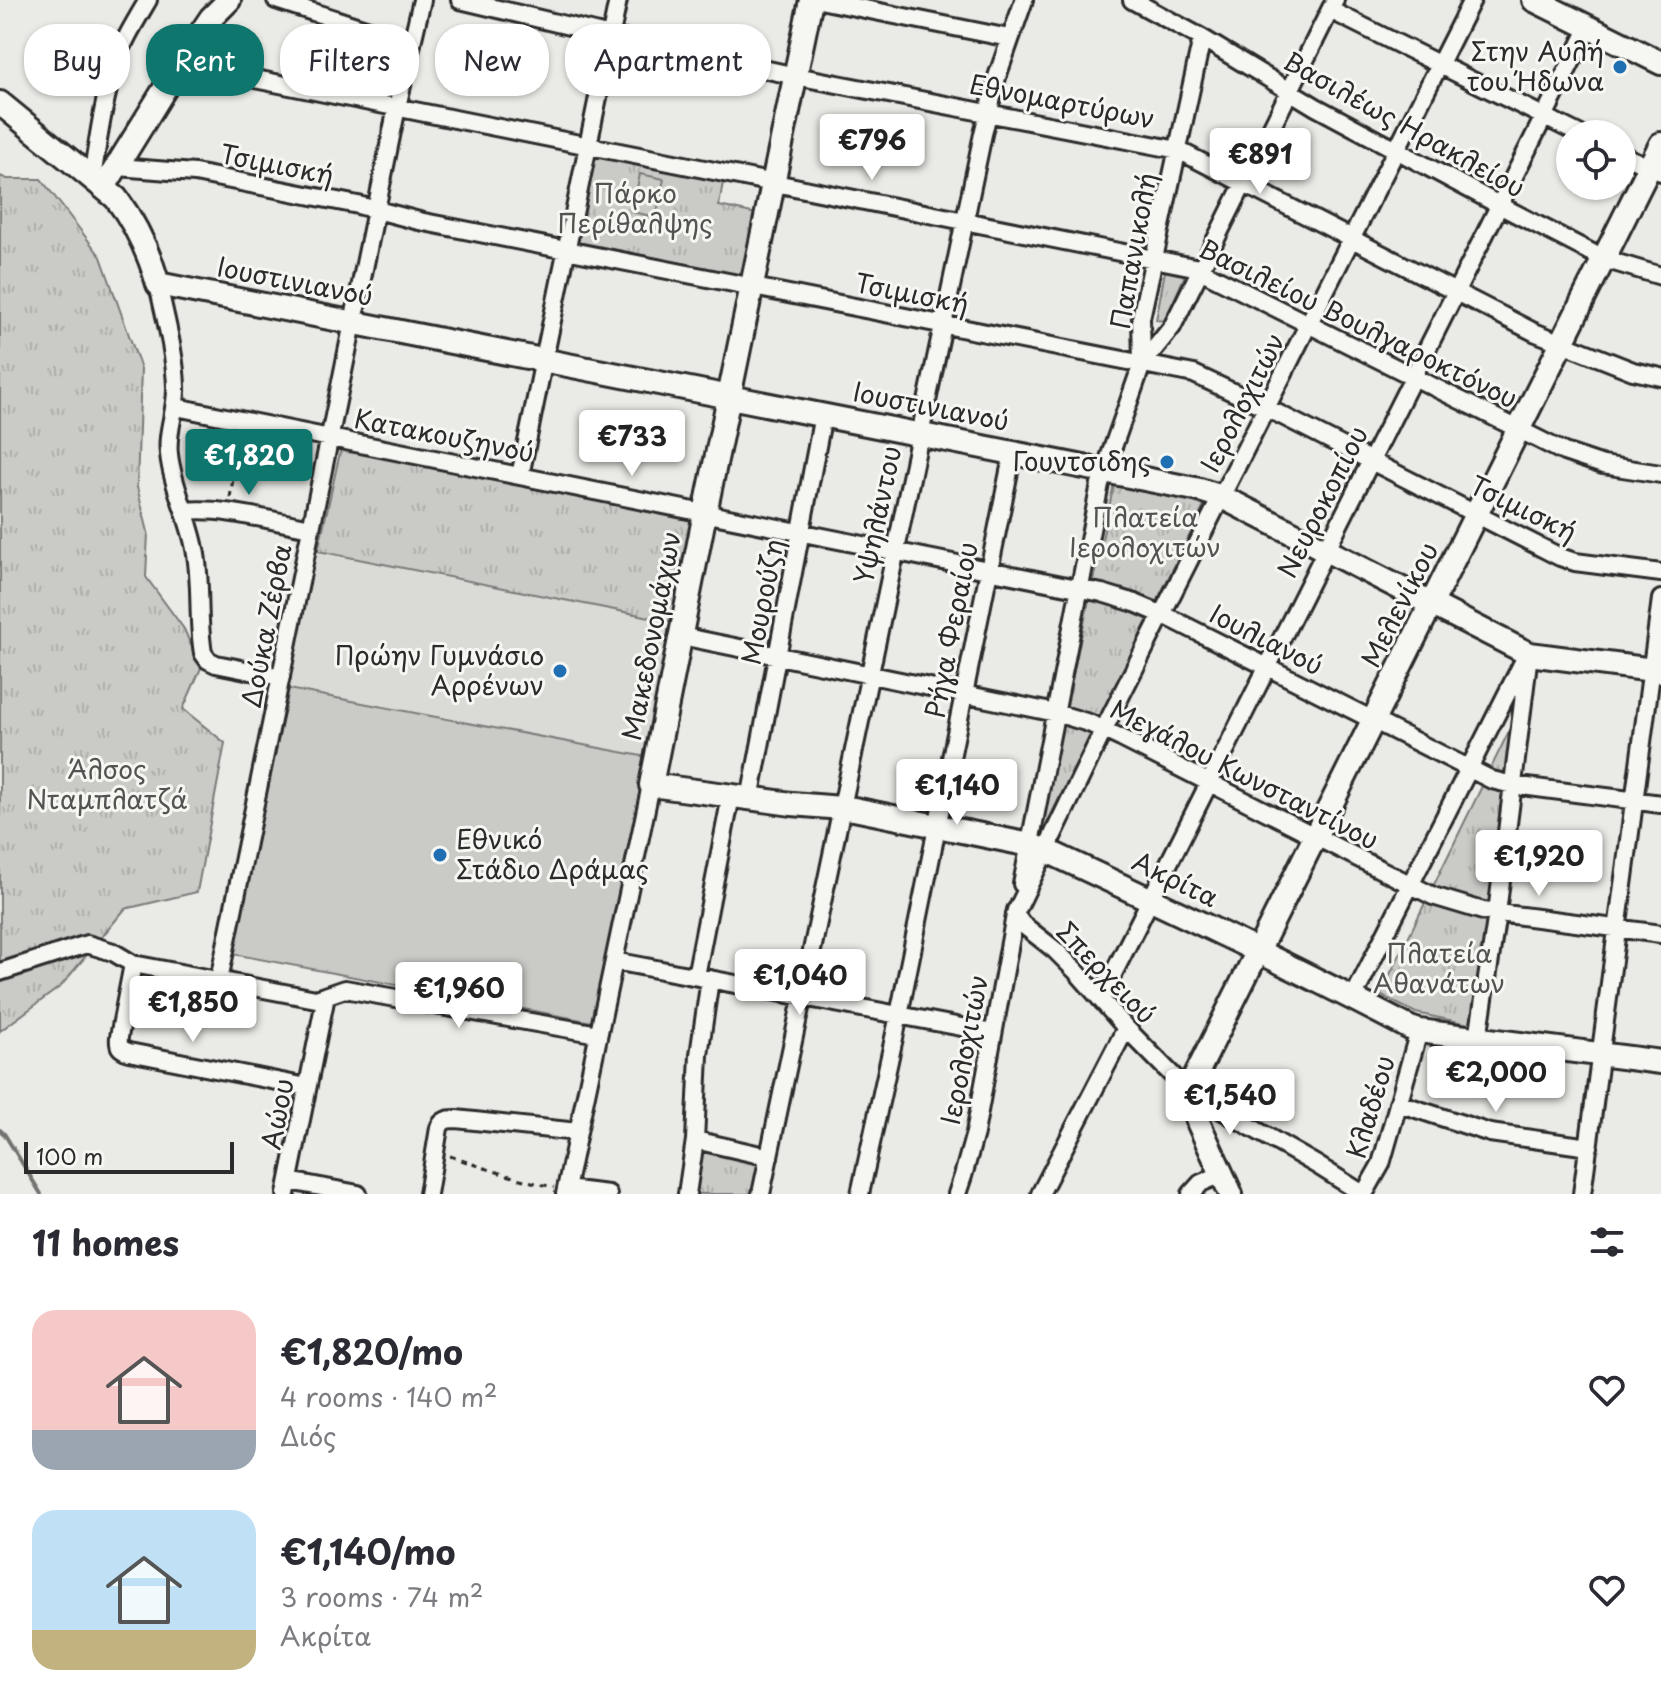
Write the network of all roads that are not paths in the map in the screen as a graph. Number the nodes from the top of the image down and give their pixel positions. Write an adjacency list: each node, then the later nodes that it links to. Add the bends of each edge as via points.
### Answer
1 (148, 0): 44 (street, via 114,68 104,107)
2 (229, 0): 15 (street)
3 (276, 0): 16 (street)
4 (422, 0): 17 (street, Δούκα Ζέρβα)
5 (460, 0): 13 (street, Εθνομαρτύρων)
6 (618, 0): 19 (street)
7 (811, 0): 26 (street, Μακεδονομάχων)
8 (820, 0): 21 (street)
9 (1024, 0): 21 (street, Υψηλάντου)
10 (1132, 0): 22 (street, Βασιλέως Ηρακλείου)
11 (1472, 0): 24 (street, Ιερολοχιτών)
12 (1534, 0): 20 (street)
13 (498, 5): 18 (street, Εθνομαρτύρων)
14 (1332, 5): 24 (street); 28 (street)
15 (207, 24)
16 (350, 24)
17 (417, 24)
18 (567, 24)
19 (613, 24)
20 (1589, 27): 23 (street); 35 (street, Νευροκοπίου)
21 (1009, 38): 34 (street, Υψηλάντου)
22 (1202, 38): 28 (street, Βασιλέως Ηρακλείου); 39 (street, Παπανικολή)
23 (1661, 63)
24 (1439, 65): 35 (street); 40 (street, Ιερολοχιτών)
25 (771, 71): 26 (street, Εθνομαρτύρων)
26 (796, 76): 34 (street, Εθνομαρτύρων); 45 (street, Μακεδονομάχων)
27 (264, 81): 33 (street, Βασιλείου Βουλγαροκτόνου)
28 (1290, 91): 40 (street, Βασιλέως Ηρακλείου); 46 (street)
29 (161, 96): 42 (street)
30 (400, 96): 33 (street, Δούκα Ζέρβα)
31 (598, 96): 38 (street)
32 (0, 103): 44 (street)
33 (397, 107): 38 (street, Βασιλείου Βουλγαροκτόνου); 48 (street, Δούκα Ζέρβα)
34 (988, 112): 39 (street, Εθνομαρτύρων); 49 (street, Υψηλάντου)
35 (1544, 117): 36 (street); 47 (street, Νευροκοπίου)
36 (1556, 123)
37 (1661, 144): 43 (street, Μελενίκου)
38 (588, 146): 45 (street, Βασιλείου Βουλγαροκτόνου); 51 (street)
39 (1178, 150): 46 (street, Εθνομαρτύρων); 52 (street, Παπανικολή)
40 (1396, 150): 47 (street, Βασιλέως Ηρακλείου); 50 (street, Ιερολοχιτών)
41 (1636, 161): 43 (street)
42 (118, 167): 44 (street); 48 (street, Τσιμισκή, via 195,173)
43 (1655, 170): 53 (street, Μελενίκου)
44 (98, 182): 56 (street, via 131,218)
45 (773, 183): 49 (street, Βασιλείου Βουλγαροκτόνου); 57 (street, Μακεδονομάχων)
46 (1244, 183): 50 (street, Εθνομαρτύρων); 54 (street)
47 (1499, 205): 53 (street, Βασιλέως Ηρακλείου); 58 (street, Νευροκοπίου)
48 (376, 209): 51 (street, Τσιμισκή); 59 (street, Δούκα Ζέρβα)
49 (964, 221): 52 (street, Βασιλείου Βουλγαροκτόνου); 60 (street, Υψηλάντου)
50 (1352, 238): 58 (street, Εθνομαρτύρων); 61 (street, Ιερολοχιτών)
51 (567, 250): 57 (street, Τσιμισκή); 63 (street)
52 (1155, 258): 54 (street, Βασιλείου Βουλγαροκτόνου); 64 (street, Παπανικολή, via 1140,324)
53 (1604, 259): 55 (street, Βασιλέως Ηρακλείου); 62 (street, Μελενίκου)
54 (1201, 270): 61 (street, Βασιλείου Βουλγαροκτόνου); 64 (street, via 1172,327)
55 (1661, 276)
56 (158, 284): 59 (street, Ιουστινιανού); 68 (street)
57 (752, 287): 60 (street, Τσιμισκή); 67 (street, Μακεδονομάχων)
58 (1456, 291): 62 (street, Εθνομαρτύρων); 65 (street, Νευροκοπίου)
59 (353, 322): 63 (street, Ιουστινιανού); 73 (street, Δούκα Ζέρβα)
60 (942, 324): 64 (street, Τσιμισκή); 72 (street, Υψηλάντου)
61 (1309, 324): 65 (street, Βασιλείου Βουλγαροκτόνου); 69 (street, Ιερολοχιτών)
62 (1562, 343): 66 (street, Εθνομαρτύρων); 71 (street, Μελενίκου)
63 (544, 360): 67 (street, Ιουστινιανού); 78 (street)
64 (1142, 364): 69 (street, Τσιμισκή, via 1199,375); 76 (street, Παπανικολή)
65 (1414, 376): 71 (street, Βασιλείου Βουλγαροκτόνου); 75 (street, Νευροκοπίου)
66 (1661, 377)
67 (729, 396): 70 (street, Ιουστινιανού); 81 (street, Μακεδονομάχων)
68 (176, 407): 73 (street, Κατακουζηνού); 80 (street, via 168,450)
69 (1267, 408): 75 (street, Τσιμισκή); 79 (street, Ιερολοχιτών)
70 (823, 415): 72 (street, Ιουστινιανού); 84 (street, Μουρούζη)
71 (1518, 429): 77 (street, Βασιλείου Βουλγαροκτόνου, via 1588,462); 82 (street, Μελενίκου)
72 (920, 434): 74 (street, Ιουστινιανού); 85 (street, Υψηλάντου)
73 (330, 438): 78 (street, Κατακουζηνού); 83 (street, Δούκα Ζέρβα)
74 (1013, 452): 76 (street, Ιουστινιανού); 87 (street, Ρήγα Φεραίου)
75 (1371, 461): 82 (street, Τσιμισκή); 86 (street, Νευροκοπίου)
76 (1104, 470): 79 (street, Ιουστινιανού); 89 (street, Ιερολοχιτών)
77 (1661, 474)
78 (520, 476): 81 (street, Κατακουζηνού)
79 (1222, 497): 86 (street, Ιουστινιανού); 92 (street, Ιερολοχιτών)
80 (185, 511): 83 (street); 99 (street, via 199,568 205,656 216,664)
81 (705, 513): 84 (street, Κατακουζηνού); 93 (street, Μακεδονομάχων)
82 (1476, 514): 88 (street, Τσιμισκή, via 1564,559); 91 (street, Μελενίκου)
83 (311, 528): 99 (street, Δούκα Ζέρβα)
84 (801, 531): 85 (street, Κατακουζηνού); 95 (street, Μουρούζη)
85 (896, 550): 87 (street, Κατακουζηνού); 98 (street, Υψηλάντου)
86 (1326, 550): 91 (street, Ιουστινιανού); 96 (street, Νευροκοπίου)
87 (989, 569): 89 (street, Κατακουζηνού); 100 (street, Ρήγα Φεραίου)
88 (1661, 573)
89 (1080, 587): 92 (street, Ιουλιανού); 101 (street, Ιερολοχιτών)
90 (1661, 599): 97 (street)
91 (1431, 604): 94 (street, Ιουστινιανού); 102 (street, Μελενίκου)
92 (1163, 615): 96 (street, Ιουλιανού); 103 (street, Ιερολοχιτών)
93 (681, 636): 95 (street, Μεγάλου Κωνσταντίνου); 106 (street, Μακεδονομάχων)
94 (1529, 654): 97 (street, Ιουστινιανού); 104 (street); 107 (street)
95 (778, 655): 98 (street, Μεγάλου Κωνσταντίνου); 108 (street, Μουρούζη)
96 (1267, 667): 102 (street, Ιουλιανού); 105 (street, Νευροκοπίου)
97 (1656, 671): 109 (street)
98 (870, 674): 100 (street, Μεγάλου Κωνσταντίνου); 111 (street, Υψηλάντου)
99 (281, 677): 126 (street, Δούκα Ζέρβα)
100 (964, 693): 101 (street, Μεγάλου Κωνσταντίνου); 112 (street, Ρήγα Φεραίου)
101 (1056, 713): 103 (street, Μεγάλου Κωνσταντίνου); 114 (street, Ιερολοχιτών)
102 (1373, 721): 104 (street, Ιουλιανού); 113 (street, Μελενίκου)
103 (1104, 729): 105 (street, Μεγάλου Κωνσταντίνου); 114 (street, Ιερολοχιτών)
104 (1468, 769): 107 (street, Ιουλιανού); 115 (street)
105 (1209, 782): 113 (street, Μεγάλου Κωνσταντίνου); 116 (street, Νευροκοπίου)
106 (651, 785): 108 (street, Ακρίτα); 122 (street, Μακεδονομάχων)
107 (1513, 785): 109 (street, Ιουλιανού); 117 (street)
108 (741, 797): 111 (street, Ακρίτα); 125 (street, Μουρούζη)
109 (1634, 801): 110 (street, Ιουλιανού); 119 (street)
110 (1661, 804)
111 (841, 809): 112 (street, Ακρίτα); 128 (street, Υψηλάντου)
112 (937, 826): 114 (street, Ακρίτα); 131 (street, Ρήγα Φεραίου)
113 (1315, 836): 115 (street, Μεγάλου Κωνσταντίνου); 121 (street, Μελενίκου)
114 (1037, 848): 116 (street, Ακρίτα); 118 (street, Ιερολοχιτών)
115 (1409, 885): 117 (street, Μεγάλου Κωνσταντίνου); 130 (street)
116 (1151, 899): 121 (street, Ακρίτα); 129 (street, Νευροκοπίου)
117 (1497, 913): 119 (street, Μεγάλου Κωνσταντίνου); 136 (street)
118 (1015, 914): 129 (street, Σπερχειού); 134 (street, Ιερολοχιτών)
119 (1618, 928): 120 (street, Μεγάλου Κωνσταντίνου); 137 (street)
120 (1661, 934)
121 (1257, 952): 130 (street, Ακρίτα); 140 (street, Μελενίκου)
122 (614, 961): 125 (street); 135 (street, Μακεδονομάχων)
123 (133, 964): 124 (street, via 87,944); 126 (street); 139 (street, via 121,1049)
124 (0, 972)
125 (703, 978): 128 (street); 143 (street, Μουρούζη)
126 (219, 980): 127 (street, via 316,999)
127 (326, 996): 135 (street, via 345,989); 139 (street, Αώου)
128 (802, 997): 131 (street); 145 (street, Υψηλάντου)
129 (1101, 998): 132 (street, Σπερχειού)
130 (1353, 998): 133 (street, Ακρίτα)
131 (899, 1015): 134 (street); 154 (street, Ρήγα Φεραίου)
132 (1126, 1028): 140 (street, Σπερχειού); 156 (street)
133 (1419, 1031): 136 (street, Ακρίτα); 141 (street, Κλαδέου)
134 (993, 1033): 155 (street, Ιερολοχιτών, via 975,1133)
135 (598, 1034): 142 (street, Μακεδονομάχων)
136 (1478, 1038): 137 (street, Ακρίτα)
137 (1601, 1055): 138 (street, Ακρίτα); 144 (street)
138 (1661, 1062)
139 (307, 1087): 147 (street, Αώου)
140 (1188, 1091): 146 (street); 158 (street, Σπερχειού)
141 (1398, 1103): 144 (street, via 1490,1133); 158 (street, Κλαδέου, via 1381,1164)
142 (578, 1132): 148 (street, Μακεδονομάχων); 150 (street, via 443,1121)
143 (695, 1140): 145 (street); 152 (street, Μουρούζη)
144 (1589, 1147): 159 (street)
145 (769, 1157): 153 (street, Υψηλάντου)
146 (1227, 1184): 157 (street, via 1201,1183)
147 (288, 1187): 149 (street)
148 (565, 1191): 151 (street)
149 (358, 1194)
150 (428, 1194)
151 (608, 1194)
152 (687, 1194)
153 (761, 1194)
154 (860, 1194)
155 (957, 1194)
156 (1040, 1194)
157 (1191, 1194)
158 (1364, 1194)
159 (1582, 1194)

